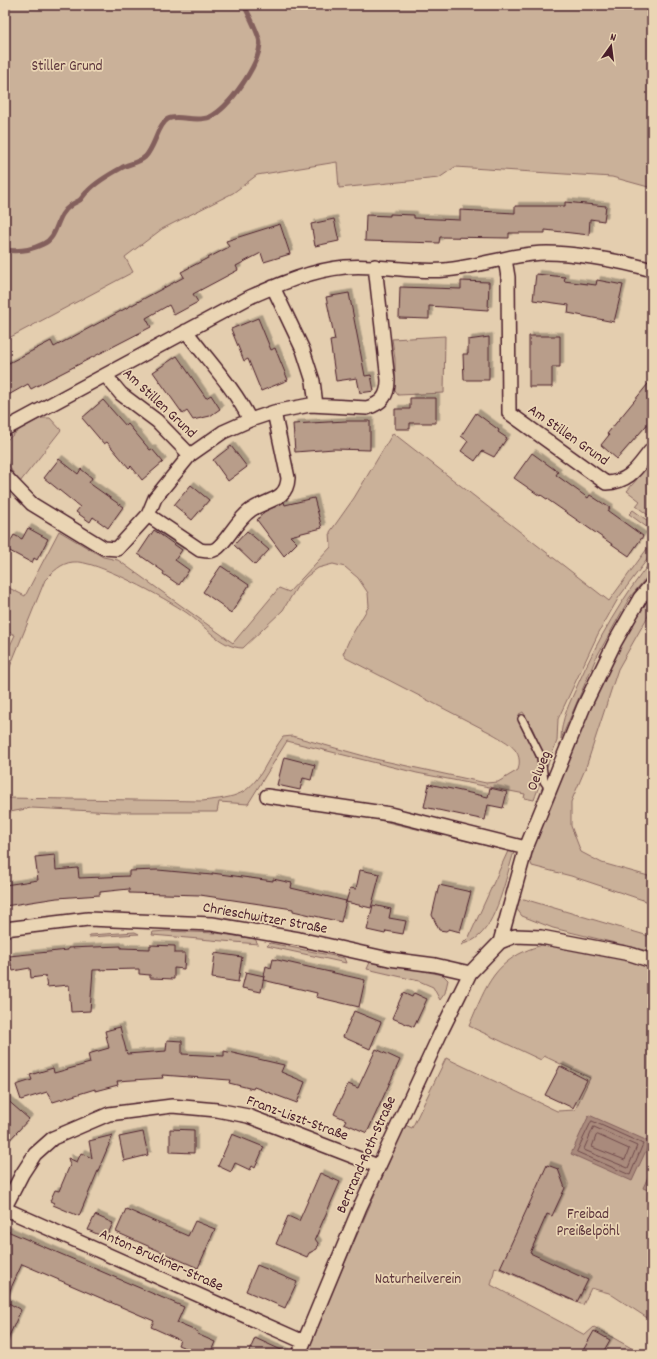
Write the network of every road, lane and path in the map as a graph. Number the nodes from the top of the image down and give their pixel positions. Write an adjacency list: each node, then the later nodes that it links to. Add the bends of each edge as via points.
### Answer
1 (505, 259): 2 (street, Am Stillen Grund, via 445,270); 3 (street, Am Stillen Grund, via 532,254 562,255 605,260); 11 (street, Am Stillen Grund, via 508,277 509,413 606,483 617,483 627,479)
2 (375, 266): 4 (street, Am Stillen Grund, via 324,270); 7 (street, Am Stillen Grund, via 388,390 384,399 367,408)
3 (652, 270)
4 (273, 287): 5 (street, Am Stillen Grund); 7 (street, via 304,350 313,381)
5 (186, 331): 6 (street, Am Stillen Grund); 9 (street, via 228,383)
6 (106, 376): 10 (street, Am Stillen Grund); 12 (street, Am Stillen Grund, via 121,394 157,420)
7 (316, 404): 8 (street, Am Stillen Grund)
8 (274, 412): 9 (street, Am Stillen Grund); 14 (street, via 288,488 283,494 251,510 239,520 217,548 210,551 200,550)
9 (250, 420): 12 (street, Am Stillen Grund, via 223,432)
10 (5, 430)
11 (652, 449)
12 (190, 455): 14 (street, Am Stillen Grund, via 155,498)
13 (5, 476): 14 (street, Am Stillen Grund, via 32,504 104,548 121,547)
14 (148, 515)
15 (652, 584): 17 (street, Oelweg, via 640,598 614,642 584,706)
16 (522, 719): 17 (lane, via 541,757 544,781)
17 (550, 790): 19 (street, Oelweg)
18 (267, 796): 19 (street, via 390,814)
19 (526, 848): 21 (street, Oelweg)
20 (5, 929): 23 (street, Chrieschwitzer Straße, via 88,919 212,924 299,939 389,959 435,964)
21 (500, 942): 22 (street, via 515,936 541,937 630,954); 23 (street, Oelweg)
22 (652, 961)
23 (470, 973): 24 (street, Bertrand-Roth-Straße)
24 (378, 1166): 25 (street, Franz-Liszt-Straße, via 248,1116 172,1106 108,1114 53,1138 35,1154); 26 (street, Bertrand-Roth-Straße)
25 (5, 1208): 26 (street, Anton-Bruckner-Straße)
26 (302, 1348)

